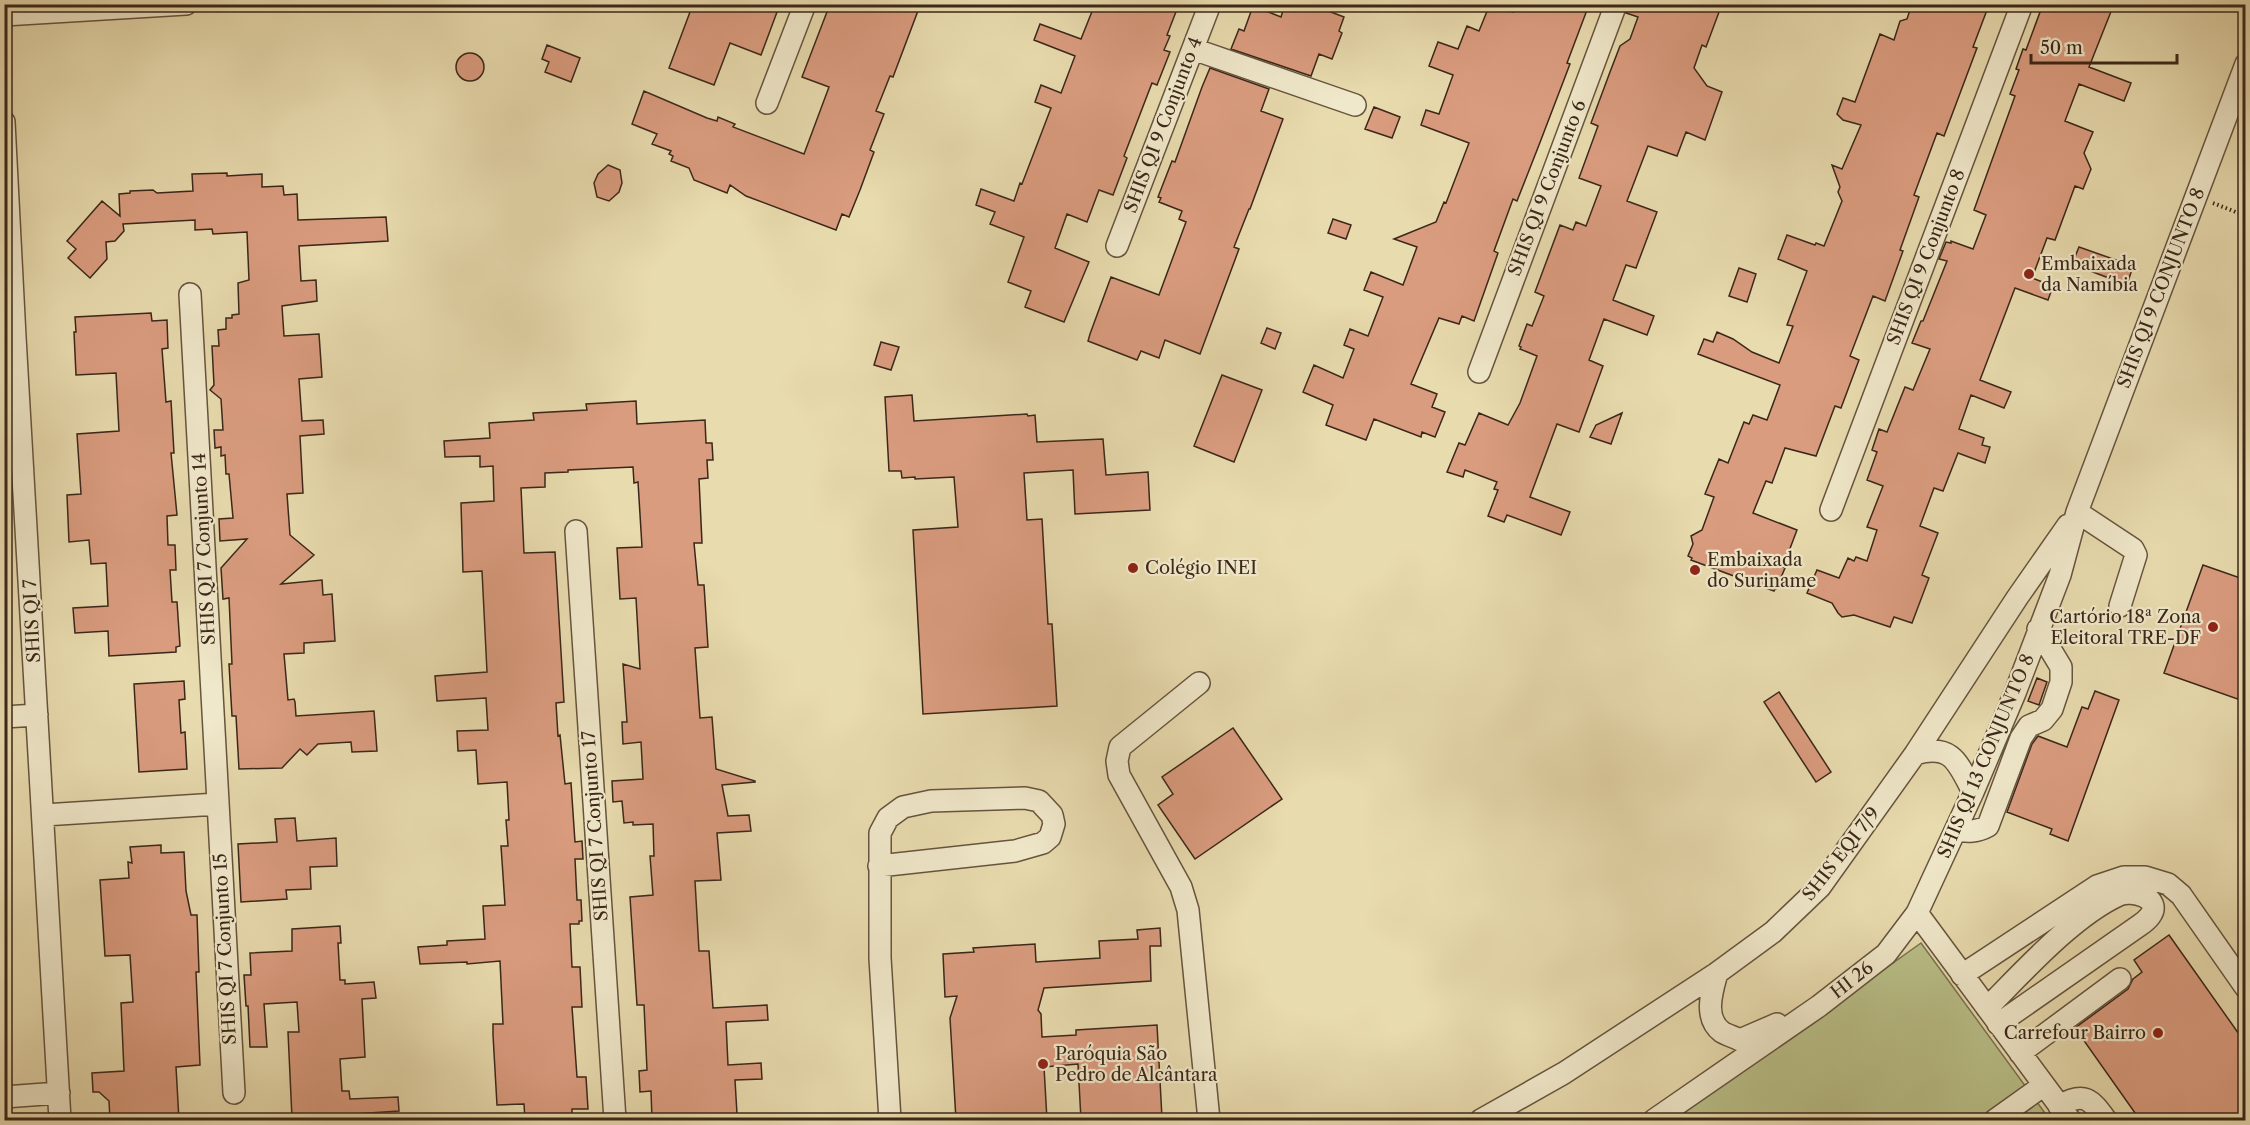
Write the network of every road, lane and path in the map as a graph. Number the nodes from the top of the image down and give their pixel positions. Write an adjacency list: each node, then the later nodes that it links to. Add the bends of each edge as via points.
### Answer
1 (186, 4): 6 (street)
2 (805, 4): 9 (street)
3 (1210, 4): 7 (street, SHIS QI 9 Conjunto 4)
4 (1616, 4): 17 (street, SHIS QI 9 Conjunto 6)
5 (2022, 4): 18 (street, SHIS QI 9 Conjunto 8)
6 (4, 15)
7 (1193, 49): 10 (street); 14 (street, SHIS QI 9 Conjunto 4)
8 (2246, 64): 12 (street, SHIS QI 9 CONJUNTO 8)
9 (767, 103)
10 (1355, 105)
11 (4, 122): 16 (street, SHIS QI 7)
12 (2195, 197): 13 (path); 19 (street, SHIS QI 9 CONJUNTO 8)
13 (2246, 216)
14 (1117, 246)
15 (190, 294): 28 (street, SHIS QI 7 Conjunto 14)
16 (10, 338): 24 (street, SHIS QI 7)
17 (1479, 372)
18 (1832, 510)
19 (2077, 512): 21 (street, via 2133,549 2136,555); 22 (street, SHIS QI 13 CONJUNTO 8, via 2060,575); 26 (street, SHIS EQI 7/9)
20 (576, 531): 48 (street, SHIS QI 7 Conjunto 17)
21 (2120, 606)
22 (2038, 629): 27 (street, SHIS QI 13 CONJUNTO 8); 30 (street, via 2061,668 2061,682 2052,709 2043,720 2029,726 2021,738 1988,826 1980,831)
23 (1199, 683): 50 (street, via 1120,747 1117,761 1119,775 1181,887 1188,910)
24 (37, 715): 25 (street); 29 (street, SHIS QI 7)
25 (4, 717)
26 (1915, 754): 27 (street, via 1930,750 1950,755); 34 (street, SHIS EQI 7/9, via 1820,887 1773,932)
27 (1973, 792): 30 (street, SHIS QI 13 CONJUNTO 8)
28 (217, 804): 29 (street); 42 (street, SHIS QI 7 Conjunto 15)
29 (44, 815): 43 (street, SHIS QI 7)
30 (1956, 830): 32 (street, SHIS QI 13 CONJUNTO 8)
31 (879, 866): 31 (street, via 880,833 888,818 903,807 931,801 1026,798 1039,801 1052,815 1050,837 1043,843 1015,851); 49 (street, via 882,1007)
32 (1917, 913): 33 (street, SHIS QI 13 CONJUNTO 8); 35 (street)
33 (1886, 954): 38 (street, HI 26)
34 (1717, 973): 38 (street, via 1710,999 1713,1017 1721,1031 1740,1040); 51 (street, SHIS EQI 7/9, via 1564,1073)
35 (1962, 975): 37 (street, via 2097,886 2124,877 2145,877 2168,884 2181,896); 39 (street)
36 (2120, 979): 40 (street)
37 (2246, 988)
38 (1819, 1006): 52 (street)
39 (1992, 1016): 39 (street, via 2140,925 2150,916 2151,903 2141,894 2120,894 2079,921 2046,950); 40 (street)
40 (2020, 1053): 41 (street)
41 (2044, 1085): 45 (street); 46 (street)
42 (234, 1093)
43 (59, 1094): 44 (street); 47 (street, SHIS QI 7)
44 (4, 1097)
45 (2020, 1113): 53 (street)
46 (2065, 1113): 54 (street, via 2072,1098 2081,1098 2094,1104)
47 (60, 1120)
48 (615, 1120)
49 (890, 1120)
50 (1209, 1120)
51 (1481, 1120)
52 (1654, 1120)
53 (1995, 1120)
54 (2106, 1120)

